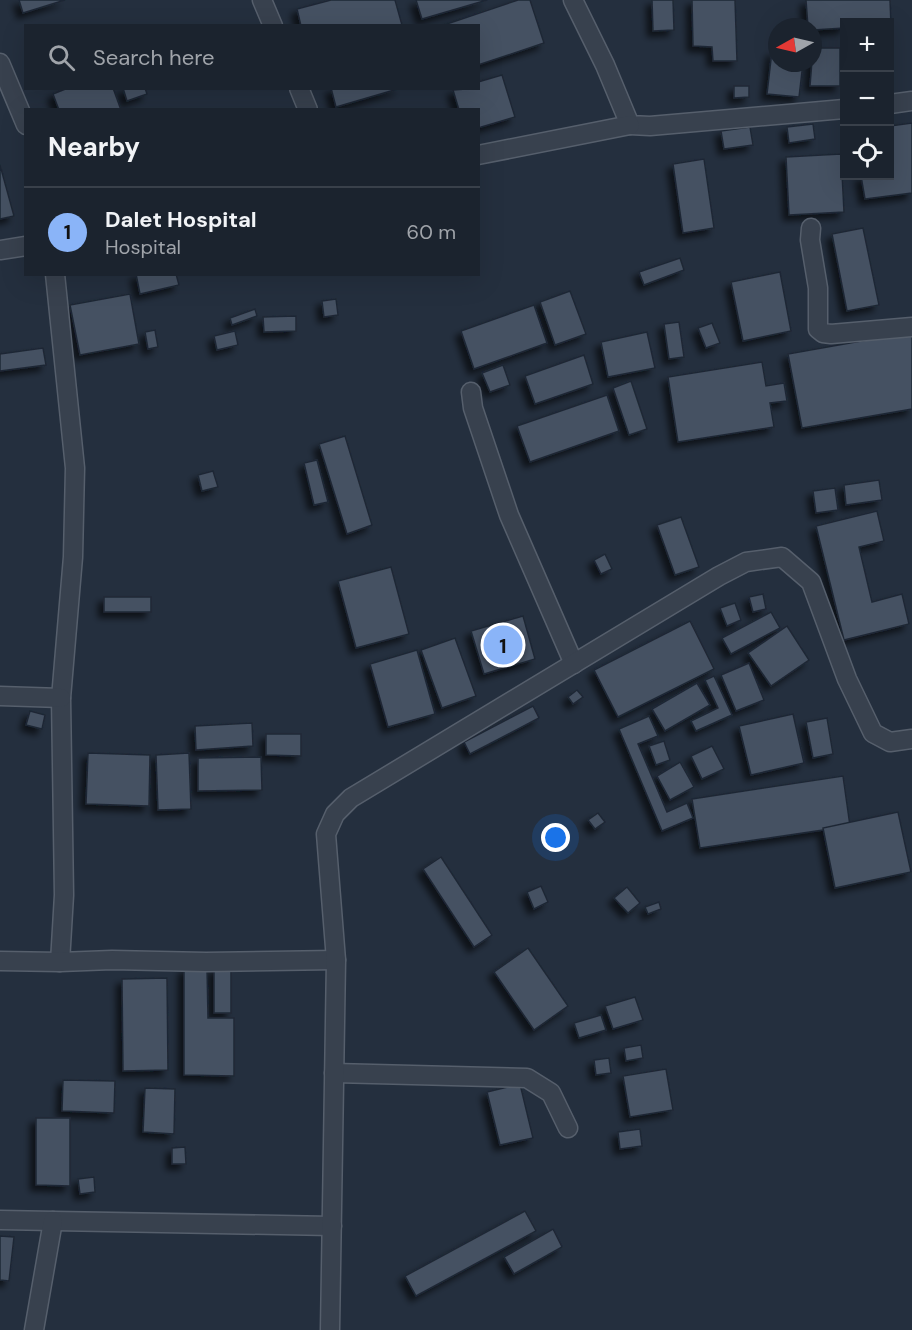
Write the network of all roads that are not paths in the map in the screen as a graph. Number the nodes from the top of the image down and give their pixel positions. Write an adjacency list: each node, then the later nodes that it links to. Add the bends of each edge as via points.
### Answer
1 (262, 0): 3 (street)
2 (573, 0): 11 (street)
3 (272, 24)
4 (0, 63): 10 (street)
5 (300, 90): 8 (street)
6 (912, 101): 7 (street)
7 (894, 103)
8 (307, 108)
9 (840, 109): 11 (street)
10 (24, 120)
11 (630, 125): 12 (street)
12 (480, 155)
13 (811, 228): 17 (street, via 818,329 831,334)
14 (24, 246): 15 (street)
15 (0, 250)
16 (55, 276): 21 (street, via 75,468)
17 (912, 327)
18 (471, 392): 19 (street, via 509,515)
19 (574, 664): 22 (street, via 746,562 782,557 811,582 847,679 873,733 890,742); 23 (street, via 351,798 335,814 326,834)
20 (0, 696): 21 (street)
21 (61, 698): 25 (street, via 64,895)
22 (912, 739)
23 (336, 960): 25 (street); 26 (street)
24 (0, 961): 25 (street)
25 (60, 962)
26 (334, 1073): 27 (street, via 527,1078 551,1093); 30 (street)
27 (568, 1128)
28 (0, 1220): 29 (street)
29 (53, 1221): 30 (street); 31 (street)
30 (332, 1226): 32 (street)
31 (34, 1330)
32 (330, 1330)

